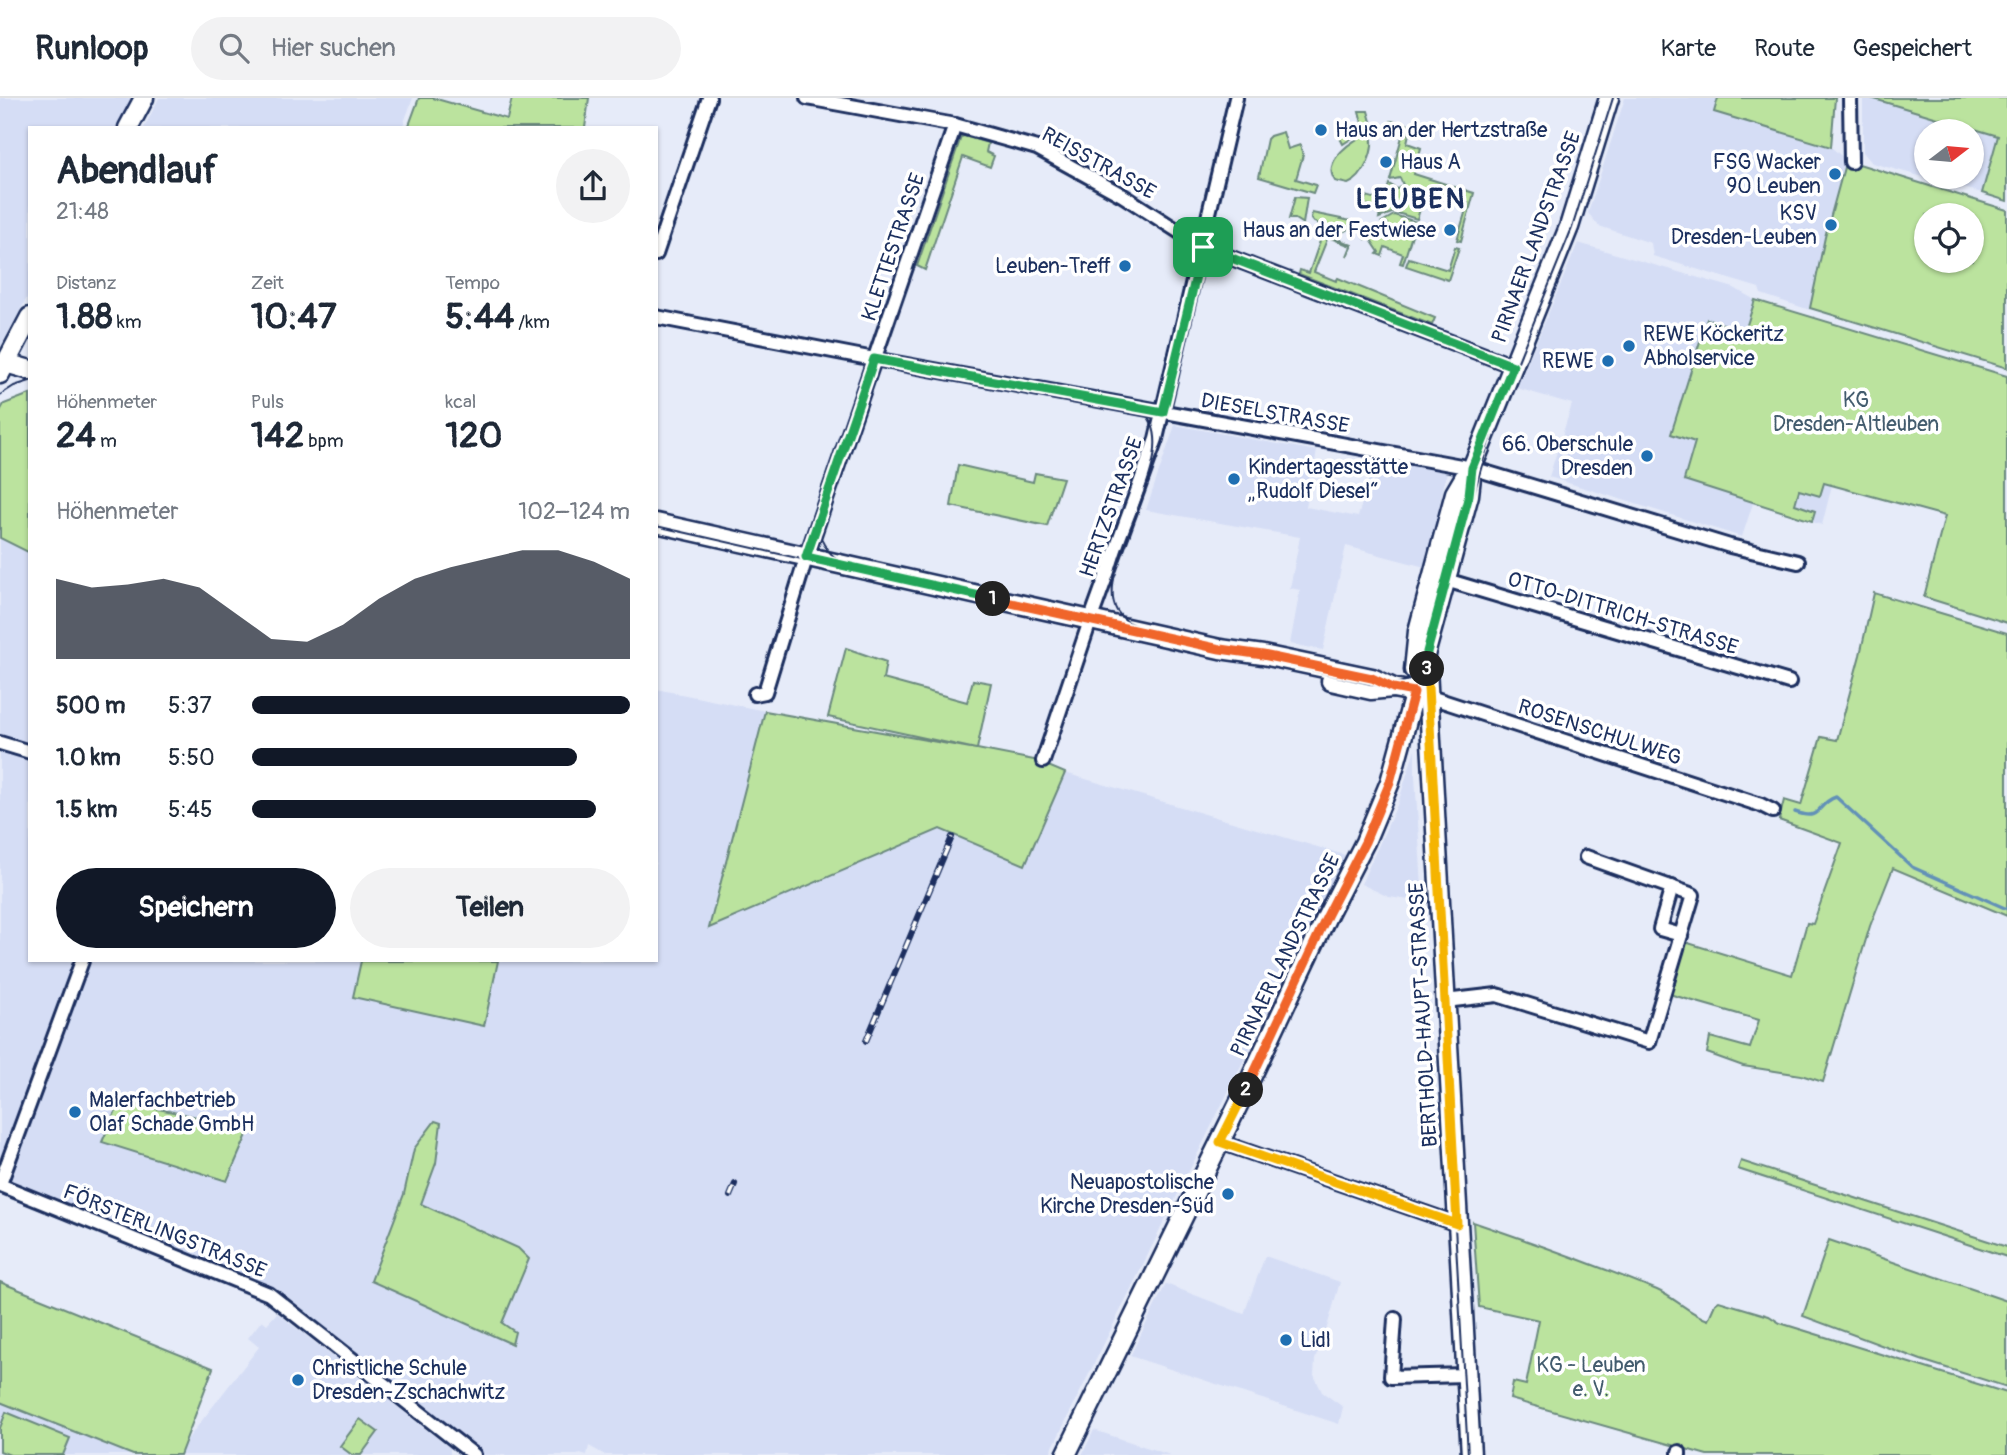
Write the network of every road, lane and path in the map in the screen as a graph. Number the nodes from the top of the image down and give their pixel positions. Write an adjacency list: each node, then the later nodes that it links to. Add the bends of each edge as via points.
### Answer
1 (144, 98): 8 (street)
2 (709, 98): 11 (street)
3 (807, 98): 7 (street, REISSTRASSE)
4 (1237, 98): 10 (street, HERTZSTRASSE)
5 (1609, 98): 15 (street, PIRNAER LANDSTRASSE, via 1569,227)
6 (1850, 98): 9 (street)
7 (955, 125): 10 (street, REISSTRASSE, via 1037,148 1062,160); 14 (street, KLETTESTRASSE)
8 (129, 126)
9 (1851, 162)
10 (1203, 247): 15 (street, REISSTRASSE); 18 (street, HERTZSTRASSE)
11 (658, 248)
12 (658, 317): 14 (street, DIESELSTRASSE)
13 (28, 321): 16 (street)
14 (874, 359): 18 (street, DIESELSTRASSE); 21 (street, KLETTESTRASSE)
15 (1513, 366): 19 (street, PIRNAER LANDSTRASSE)
16 (3, 369): 17 (street)
17 (28, 370)
18 (1163, 412): 19 (street, DIESELSTRASSE); 24 (street, HERTZSTRASSE)
19 (1472, 468): 22 (street, DIESELSTRASSE); 23 (street, PIRNAER LANDSTRASSE); 28 (street, PIRNAER LANDSTRASSE, via 1455,493 1418,631)
20 (658, 523): 21 (street)
21 (806, 557): 24 (street); 27 (street, KLETTESTRASSE, via 765,692)
22 (1798, 562)
23 (1446, 580): 25 (street, PIRNAER LANDSTRASSE); 26 (street, OTTO-DITTRICH-STRASSE)
24 (1090, 621): 28 (street, via 1372,678); 31 (street, HERTZSTRASSE)
25 (1427, 652): 28 (street, BERTHOLD-HAUPT-STRASSE)
26 (1789, 682)
27 (755, 694)
28 (1421, 694): 32 (street, ROSENSCHULWEG); 37 (street, BERTHOLD-HAUPT-STRASSE); 38 (street, PIRNAER LANDSTRASSE, via 1365,842)
29 (0, 743): 30 (street)
30 (28, 751)
31 (1044, 761)
32 (1773, 811)
33 (1586, 857): 34 (street)
34 (1672, 887): 35 (street, via 1693,895); 35 (street, via 1660,929)
35 (1681, 936): 37 (street, via 1649,1042 1497,995)
36 (82, 962): 39 (street)
37 (1445, 1000): 40 (street, BERTHOLD-HAUPT-STRASSE)
38 (1220, 1142): 40 (street); 44 (street, PIRNAER LANDSTRASSE)
39 (0, 1184): 43 (street, FÖRSTERLINGSTRASSE, via 269,1294)
40 (1457, 1224): 42 (street, BERTHOLD-HAUPT-STRASSE)
41 (1395, 1319): 42 (street, via 1391,1377)
42 (1466, 1375): 45 (street, BERTHOLD-HAUPT-STRASSE)
43 (470, 1454)
44 (1066, 1455)
45 (1471, 1455)

